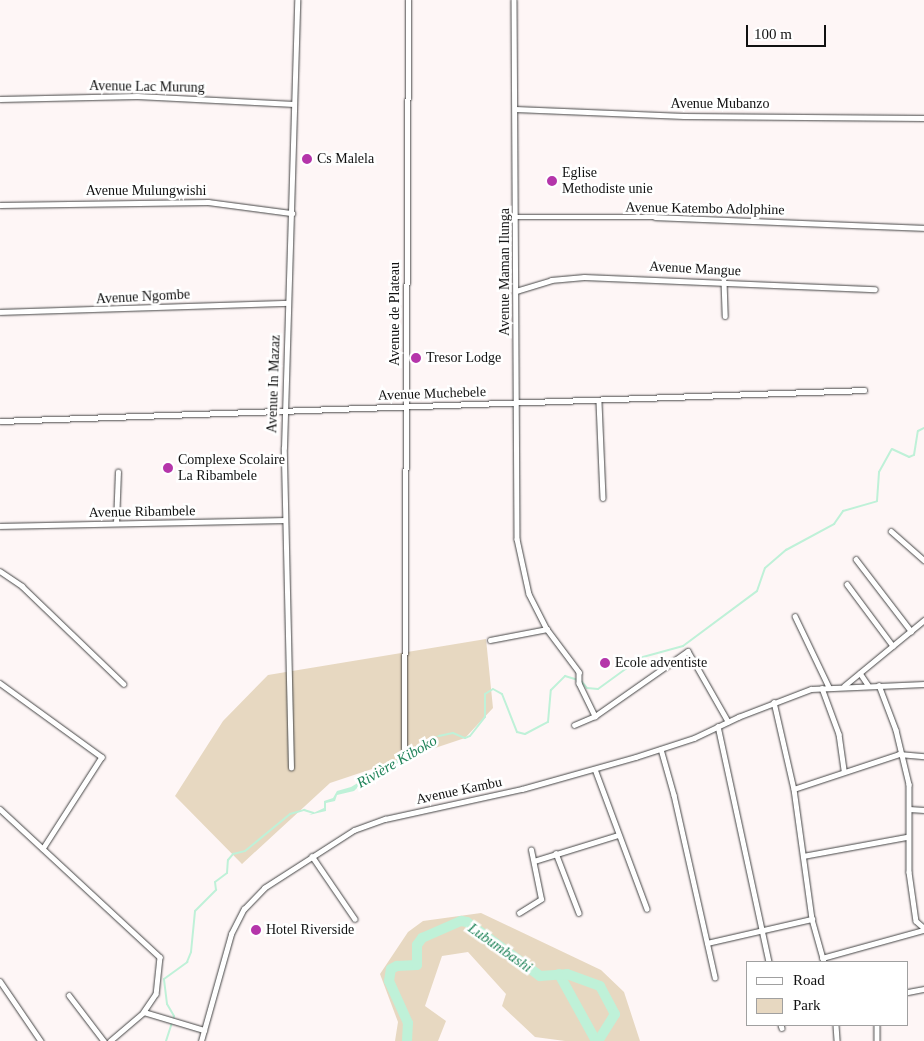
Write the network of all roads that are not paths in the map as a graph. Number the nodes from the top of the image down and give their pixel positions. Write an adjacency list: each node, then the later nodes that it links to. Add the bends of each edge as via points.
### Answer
1 (297, 0): 5 (street, Avenue In Mazaz)
2 (408, 0): 21 (street, Avenue de Plateau)
3 (514, 0): 6 (street, Avenue Maman Ilunga)
4 (0, 99): 5 (street, Avenue Lac Murung, via 137,96)
5 (294, 104): 9 (street, Avenue In Mazaz)
6 (515, 109): 7 (street, Avenue Mubanzo, via 684,116); 10 (street, Avenue Maman Ilunga)
7 (924, 118)
8 (0, 205): 9 (street, Avenue Mulungwishi, via 208,202)
9 (292, 213): 15 (street, Avenue In Mazaz)
10 (516, 217): 11 (street, Avenue Katembo Adolphine, via 655,217); 14 (street, Avenue Maman Ilunga)
11 (924, 228)
12 (724, 281): 13 (street, Avenue Mangue); 14 (street, Avenue Mangue, via 570,277); 17 (street)
13 (875, 289)
14 (516, 291): 19 (street, Avenue Maman Ilunga)
15 (288, 304): 16 (street, Avenue Ngombe); 22 (street, Avenue In Mazaz)
16 (0, 312)
17 (725, 316)
18 (864, 390): 20 (street, Avenue Muchebele)
19 (516, 402): 20 (street, Avenue Muchebele); 21 (street, Avenue Muchebele); 36 (street, Avenue Maman Ilunga, via 517,538 526,587)
20 (599, 402): 25 (street)
21 (406, 407): 22 (street, Avenue Muchebele); 54 (street, Avenue de Plateau)
22 (284, 411): 23 (street, Avenue Muchebele); 26 (street, Avenue In Mazaz)
23 (0, 421)
24 (118, 472): 27 (street)
25 (604, 498)
26 (284, 520): 27 (street, Avenue Ribambele); 58 (street, Avenue In Mazaz)
27 (116, 522): 28 (street, Avenue Ribambele)
28 (0, 526)
29 (891, 531): 31 (street)
30 (856, 559): 37 (street)
31 (924, 560)
32 (0, 571): 42 (street, via 22,586)
33 (848, 584): 39 (street)
34 (795, 616): 46 (street)
35 (924, 620): 37 (street)
36 (546, 629): 38 (street); 50 (street, Avenue Maman Ilunga, via 579,672 579,680)
37 (911, 631): 39 (street)
38 (490, 640)
39 (893, 646): 40 (street)
40 (860, 673): 44 (street); 47 (street)
41 (0, 683): 67 (street, via 102,757)
42 (124, 684)
43 (924, 684): 45 (street, Avenue Kambu)
44 (868, 685): 45 (street, Avenue Kambu); 47 (street, Avenue Kambu)
45 (879, 685): 56 (street)
46 (829, 687): 47 (street, Avenue Kambu); 48 (street, Avenue Kambu)
47 (843, 687)
48 (822, 688): 49 (street, Avenue Kambu); 60 (street, via 839,734)
49 (774, 702): 51 (street, Avenue Kambu); 61 (street)
50 (595, 716): 51 (street, via 688,651); 52 (street)
51 (728, 721): 53 (street, Avenue Kambu)
52 (574, 725)
53 (718, 726): 55 (street, Avenue Kambu); 78 (street)
54 (404, 749)
55 (660, 749): 59 (street, Avenue Kambu); 80 (street, via 674,795)
56 (902, 754): 57 (street); 60 (street); 63 (street, via 909,784)
57 (924, 756)
58 (291, 768)
59 (595, 769): 65 (street); 70 (street, Avenue Kambu, via 522,789 385,818 354,830)
60 (844, 771): 61 (street)
61 (794, 789): 71 (street)
62 (0, 809): 67 (street)
63 (909, 809): 64 (street); 66 (street)
64 (924, 810)
65 (618, 834): 69 (street); 73 (street)
66 (907, 837): 71 (street); 79 (street, via 915,917)
67 (43, 849): 88 (street, via 160,957 156,994)
68 (531, 850): 72 (street)
69 (556, 853): 72 (street); 75 (street)
70 (312, 856): 76 (street); 91 (street, Avenue Kambu, via 264,888 244,909 231,934)
71 (803, 856): 77 (street)
72 (534, 861): 74 (street, via 541,899)
73 (647, 909)
74 (519, 913)
75 (579, 914)
76 (355, 919)
77 (812, 919): 78 (street); 81 (street)
78 (760, 929): 80 (street); 82 (street)
79 (924, 929): 81 (street)
80 (707, 943): 83 (street)
81 (823, 960)
82 (769, 961)
83 (715, 977)
84 (0, 981): 92 (street)
85 (924, 989): 86 (street)
86 (909, 992)
87 (69, 995): 93 (street)
88 (144, 1012): 91 (street); 94 (street)
89 (836, 1026): 96 (street)
90 (876, 1026): 97 (street)
91 (204, 1030): 95 (street, Avenue Kambu)
92 (41, 1041)
93 (104, 1041)
94 (110, 1041)
95 (200, 1041)
96 (837, 1041)
97 (877, 1041)

